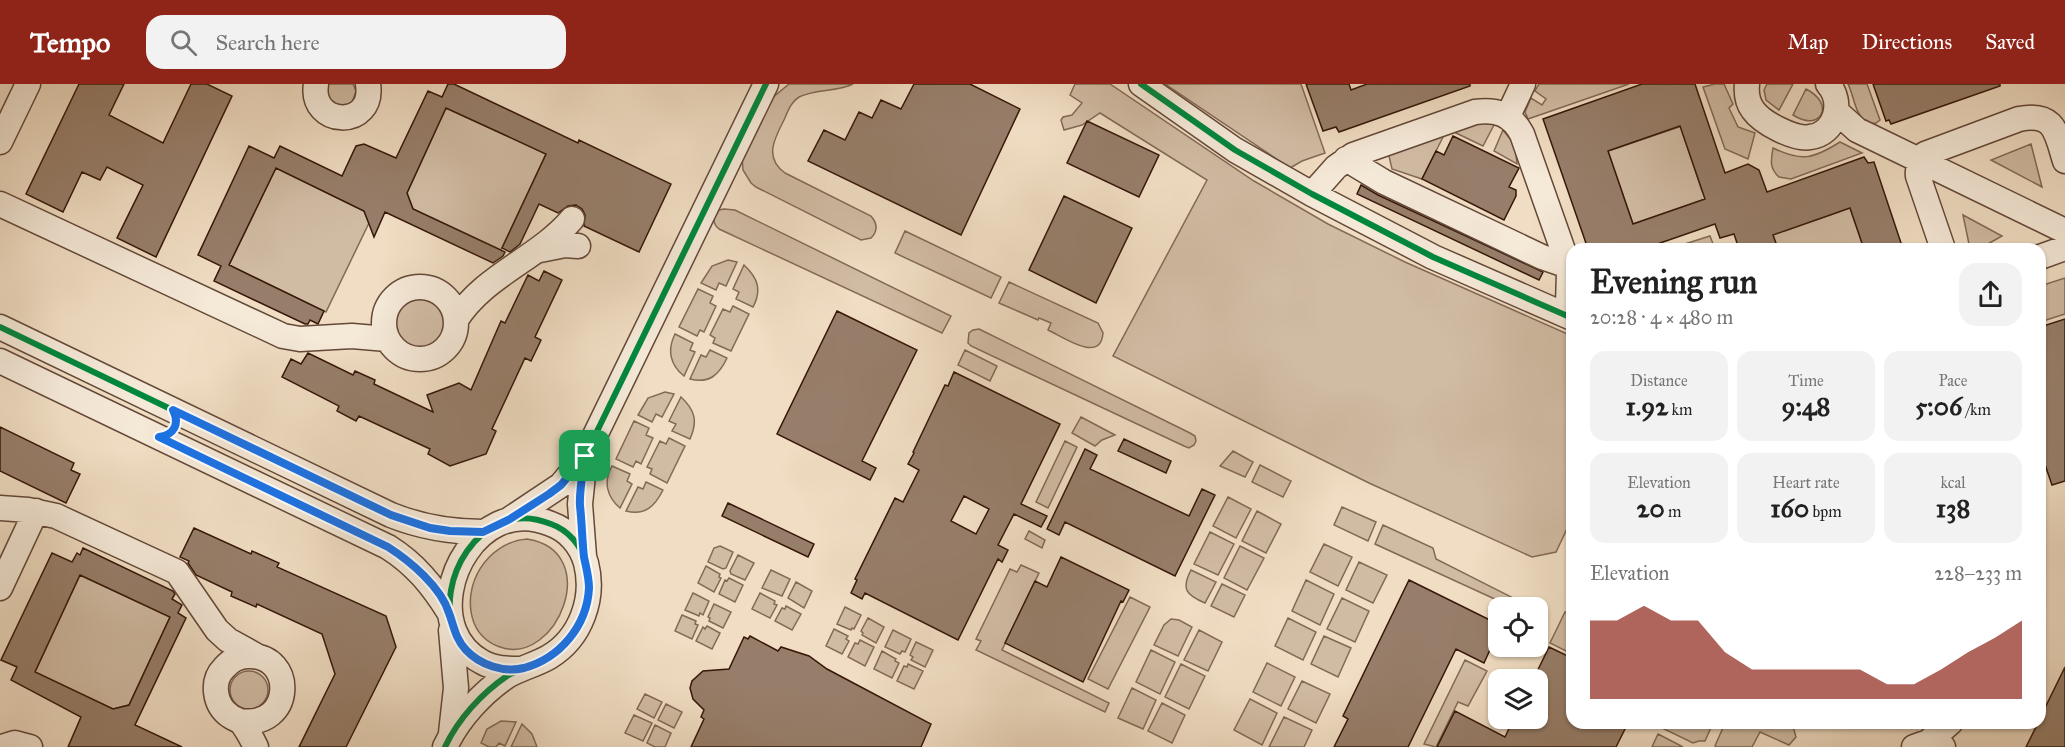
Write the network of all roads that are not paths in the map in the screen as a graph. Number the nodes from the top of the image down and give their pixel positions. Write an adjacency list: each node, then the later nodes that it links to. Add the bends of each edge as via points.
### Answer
1 (28, 84): 12 (street)
2 (368, 84): 8 (street, via 363,109 339,118 318,103)
3 (766, 84): 38 (street)
4 (1140, 84): 18 (street, via 1235,150)
5 (1514, 84): 10 (street)
6 (1522, 84): 10 (street)
7 (1828, 84): 11 (street, via 1837,100)
8 (313, 87)
9 (1744, 89): 11 (street, via 1759,117 1793,135 1810,137)
10 (1505, 114): 13 (street, via 1475,112); 27 (street, via 1516,124 1527,145)
11 (1831, 121): 15 (street, via 1836,128 1857,130)
12 (0, 142)
13 (1368, 149): 14 (street); 17 (street)
14 (1346, 159): 17 (street); 18 (street)
15 (1919, 160): 16 (street, via 1932,150 2032,117 2054,128); 21 (street); 22 (street, via 1918,176)
16 (2065, 161)
17 (1384, 182): 27 (street, via 1555,262)
18 (1312, 194): 31 (street, via 1433,257)
19 (0, 204): 34 (street, via 270,331 300,339)
20 (572, 219): 25 (street)
21 (2065, 231)
22 (1941, 243)
23 (578, 246): 25 (street)
24 (2065, 248): 26 (street)
25 (538, 251): 29 (street)
26 (2046, 255)
27 (1565, 256): 28 (street)
28 (1566, 261)
29 (480, 290): 30 (street); 32 (street)
30 (445, 297): 32 (street); 34 (street, via 427,288 398,294 385,313)
31 (1566, 315)
32 (456, 320): 34 (street, via 455,332 443,351 422,360 401,355)
33 (0, 327): 36 (street)
34 (385, 331)
35 (0, 361): 37 (street)
36 (173, 410): 37 (street, via 173,431); 42 (street, via 410,522 450,531)
37 (159, 437): 45 (street, via 388,547 430,583)
38 (585, 456): 41 (street, via 561,485); 43 (street, via 580,504)
39 (0, 508): 40 (street)
40 (36, 511): 44 (street); 46 (street, via 56,516 177,572)
41 (510, 519): 42 (street); 43 (street, via 527,518 556,525 578,543)
42 (483, 532): 45 (street, via 454,577)
43 (584, 556): 48 (street, via 589,588 581,620 557,651)
44 (0, 588)
45 (450, 617): 48 (street, via 454,633 466,650 482,662 501,669); 53 (street, via 456,688)
46 (217, 630): 47 (street); 49 (street)
47 (255, 656): 49 (street, via 242,656); 50 (street, via 273,665 283,686 282,698)
48 (521, 669): 53 (street, via 482,697)
49 (220, 671): 51 (street, via 217,698 222,709)
50 (267, 718): 51 (street); 58 (street)
51 (240, 722): 57 (street)
52 (1947, 729): 54 (street)
53 (447, 741)
54 (1934, 746)
55 (2, 747): 56 (street, via 15,743)
56 (30, 747)
57 (256, 747)
58 (261, 747)

